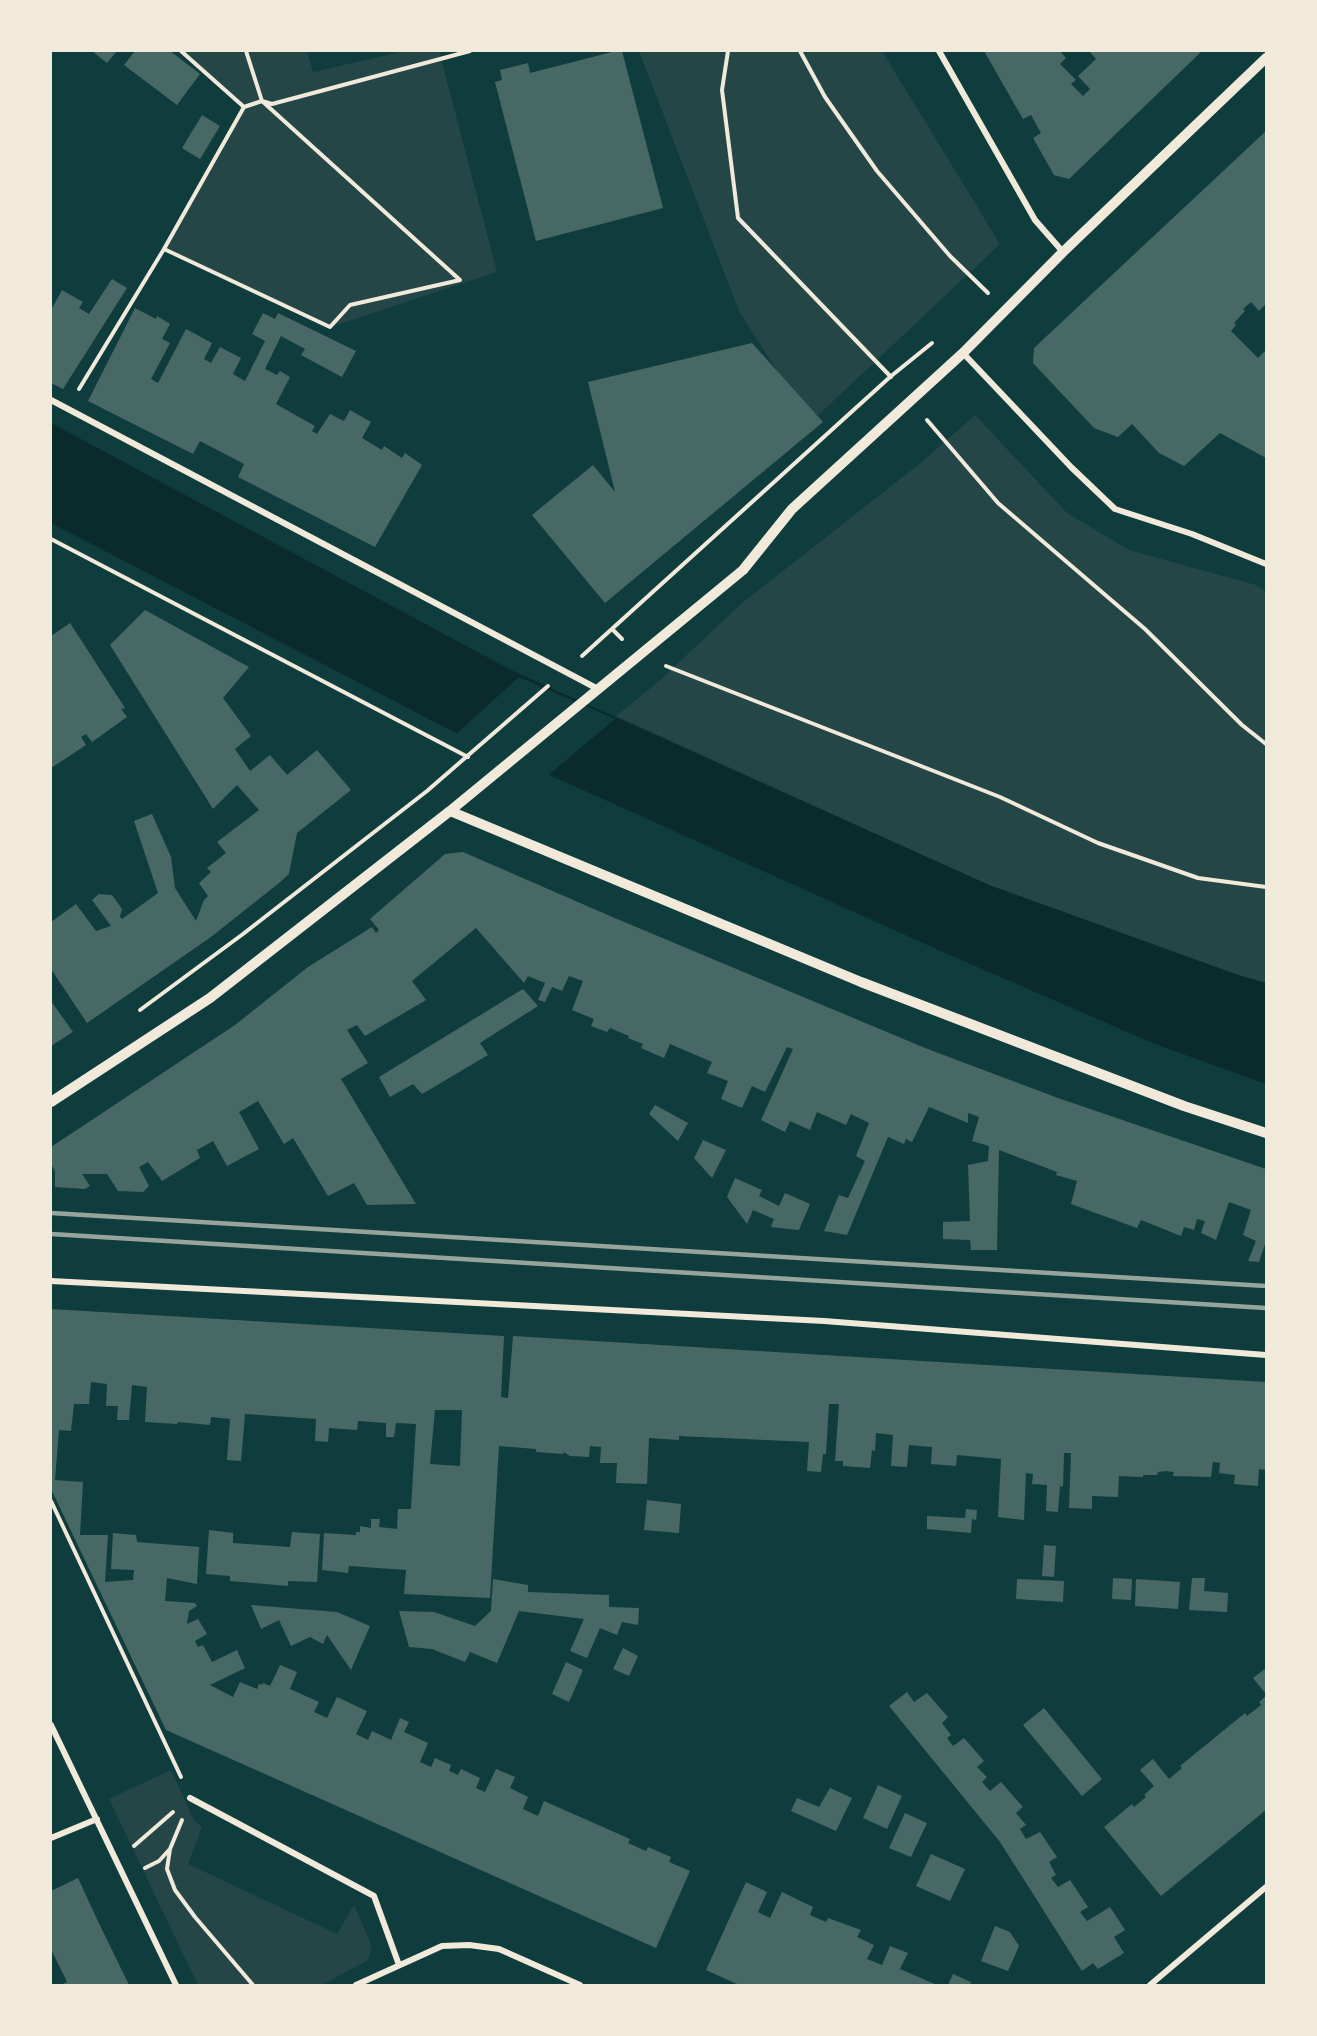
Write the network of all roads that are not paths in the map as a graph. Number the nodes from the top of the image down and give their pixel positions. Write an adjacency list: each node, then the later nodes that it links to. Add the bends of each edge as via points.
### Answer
1 (939, 51): 3 (street, via 1035,220)
2 (1266, 58): 3 (street)
3 (1064, 252): 4 (street)
4 (963, 353): 6 (street, via 1114,509 1192,534); 7 (street, via 792,508 743,570)
5 (51, 400): 7 (street)
6 (1266, 564)
7 (598, 690): 8 (street)
8 (450, 812): 9 (street, via 210,998); 10 (street, via 861,982 1173,1102)
9 (51, 1102)
10 (1266, 1133)
11 (51, 1281): 12 (street, via 824,1321)
12 (1266, 1355)
13 (51, 1725): 15 (street)
14 (190, 1798): 18 (street, via 374,1896)
15 (97, 1819): 16 (street); 19 (street)
16 (51, 1838)
17 (1266, 1887): 22 (street)
18 (399, 1965): 20 (street); 21 (street, via 442,1946 469,1945 499,1949)
19 (176, 1985)
20 (356, 1985)
21 (580, 1985)
22 (1150, 1985)

